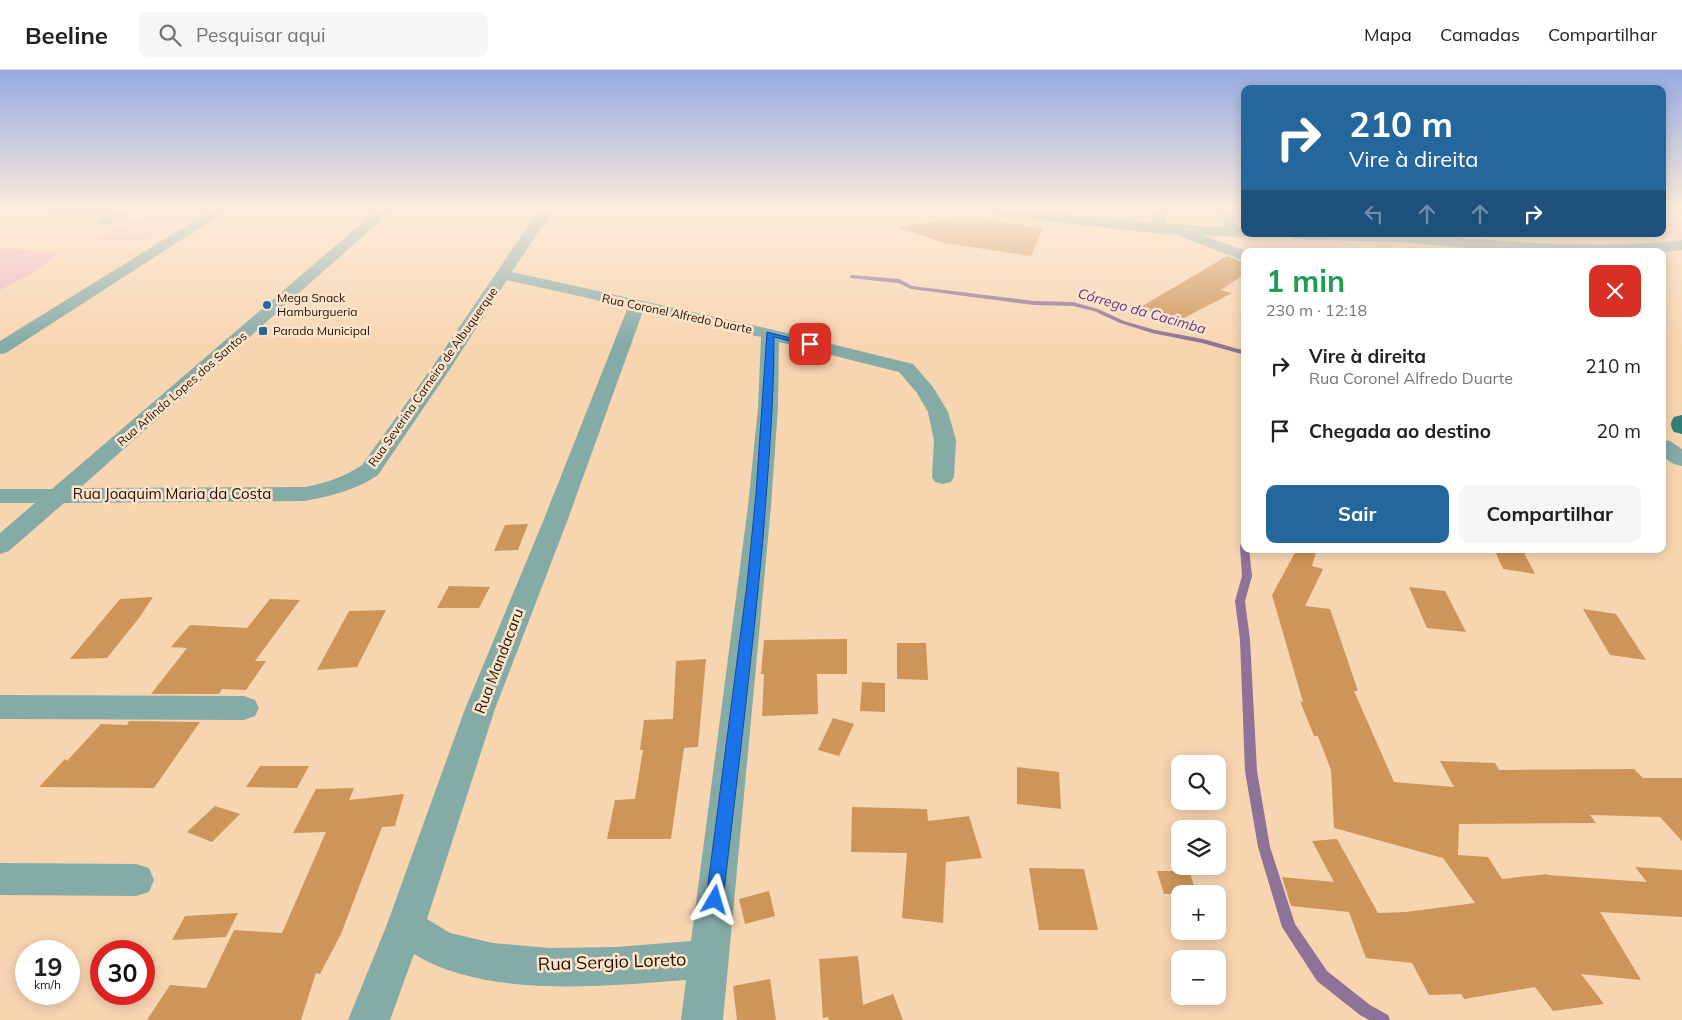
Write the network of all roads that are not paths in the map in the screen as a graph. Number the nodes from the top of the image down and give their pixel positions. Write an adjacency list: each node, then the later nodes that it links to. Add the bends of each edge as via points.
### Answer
1 (149, 255): 7 (street)
2 (333, 255): 14 (street, Rua Arlinda Lopes dos Santos)
3 (516, 255): 4 (street, Rua Severina Carneiro de Albuquerque)
4 (504, 275): 5 (street, Rua Coronel Alfredo Duarte); 13 (street, Rua Severina Carneiro de Albuquerque, via 370,470)
5 (637, 305): 6 (street, Rua Coronel Alfredo Duarte); 21 (street, Rua Mandacaru, via 480,709)
6 (770, 334): 12 (street, Rua Coronel Alfredo Duarte, via 906,368 926,391 938,412 945,440); 22 (street, via 753,584)
7 (0, 349)
8 (1682, 422): 9 (main road)
9 (1682, 427)
10 (1666, 449): 11 (street)
11 (1682, 459)
12 (943, 477)
13 (344, 485): 14 (street, Rua Joaquim Maria da Costa, via 306,494)
14 (60, 495): 15 (street, Rua Joaquim Maria da Costa); 16 (street, Rua Arlinda Lopes dos Santos)
15 (0, 496)
16 (0, 546)
17 (0, 707): 18 (street)
18 (244, 708)
19 (0, 879): 20 (street)
20 (136, 880)
21 (404, 927): 22 (street, Rua Sergio Loreto, via 443,950 493,962 549,967 616,966); 23 (street, Rua Mandacaru)
22 (708, 958): 24 (street)
23 (369, 1020)
24 (702, 1020)

